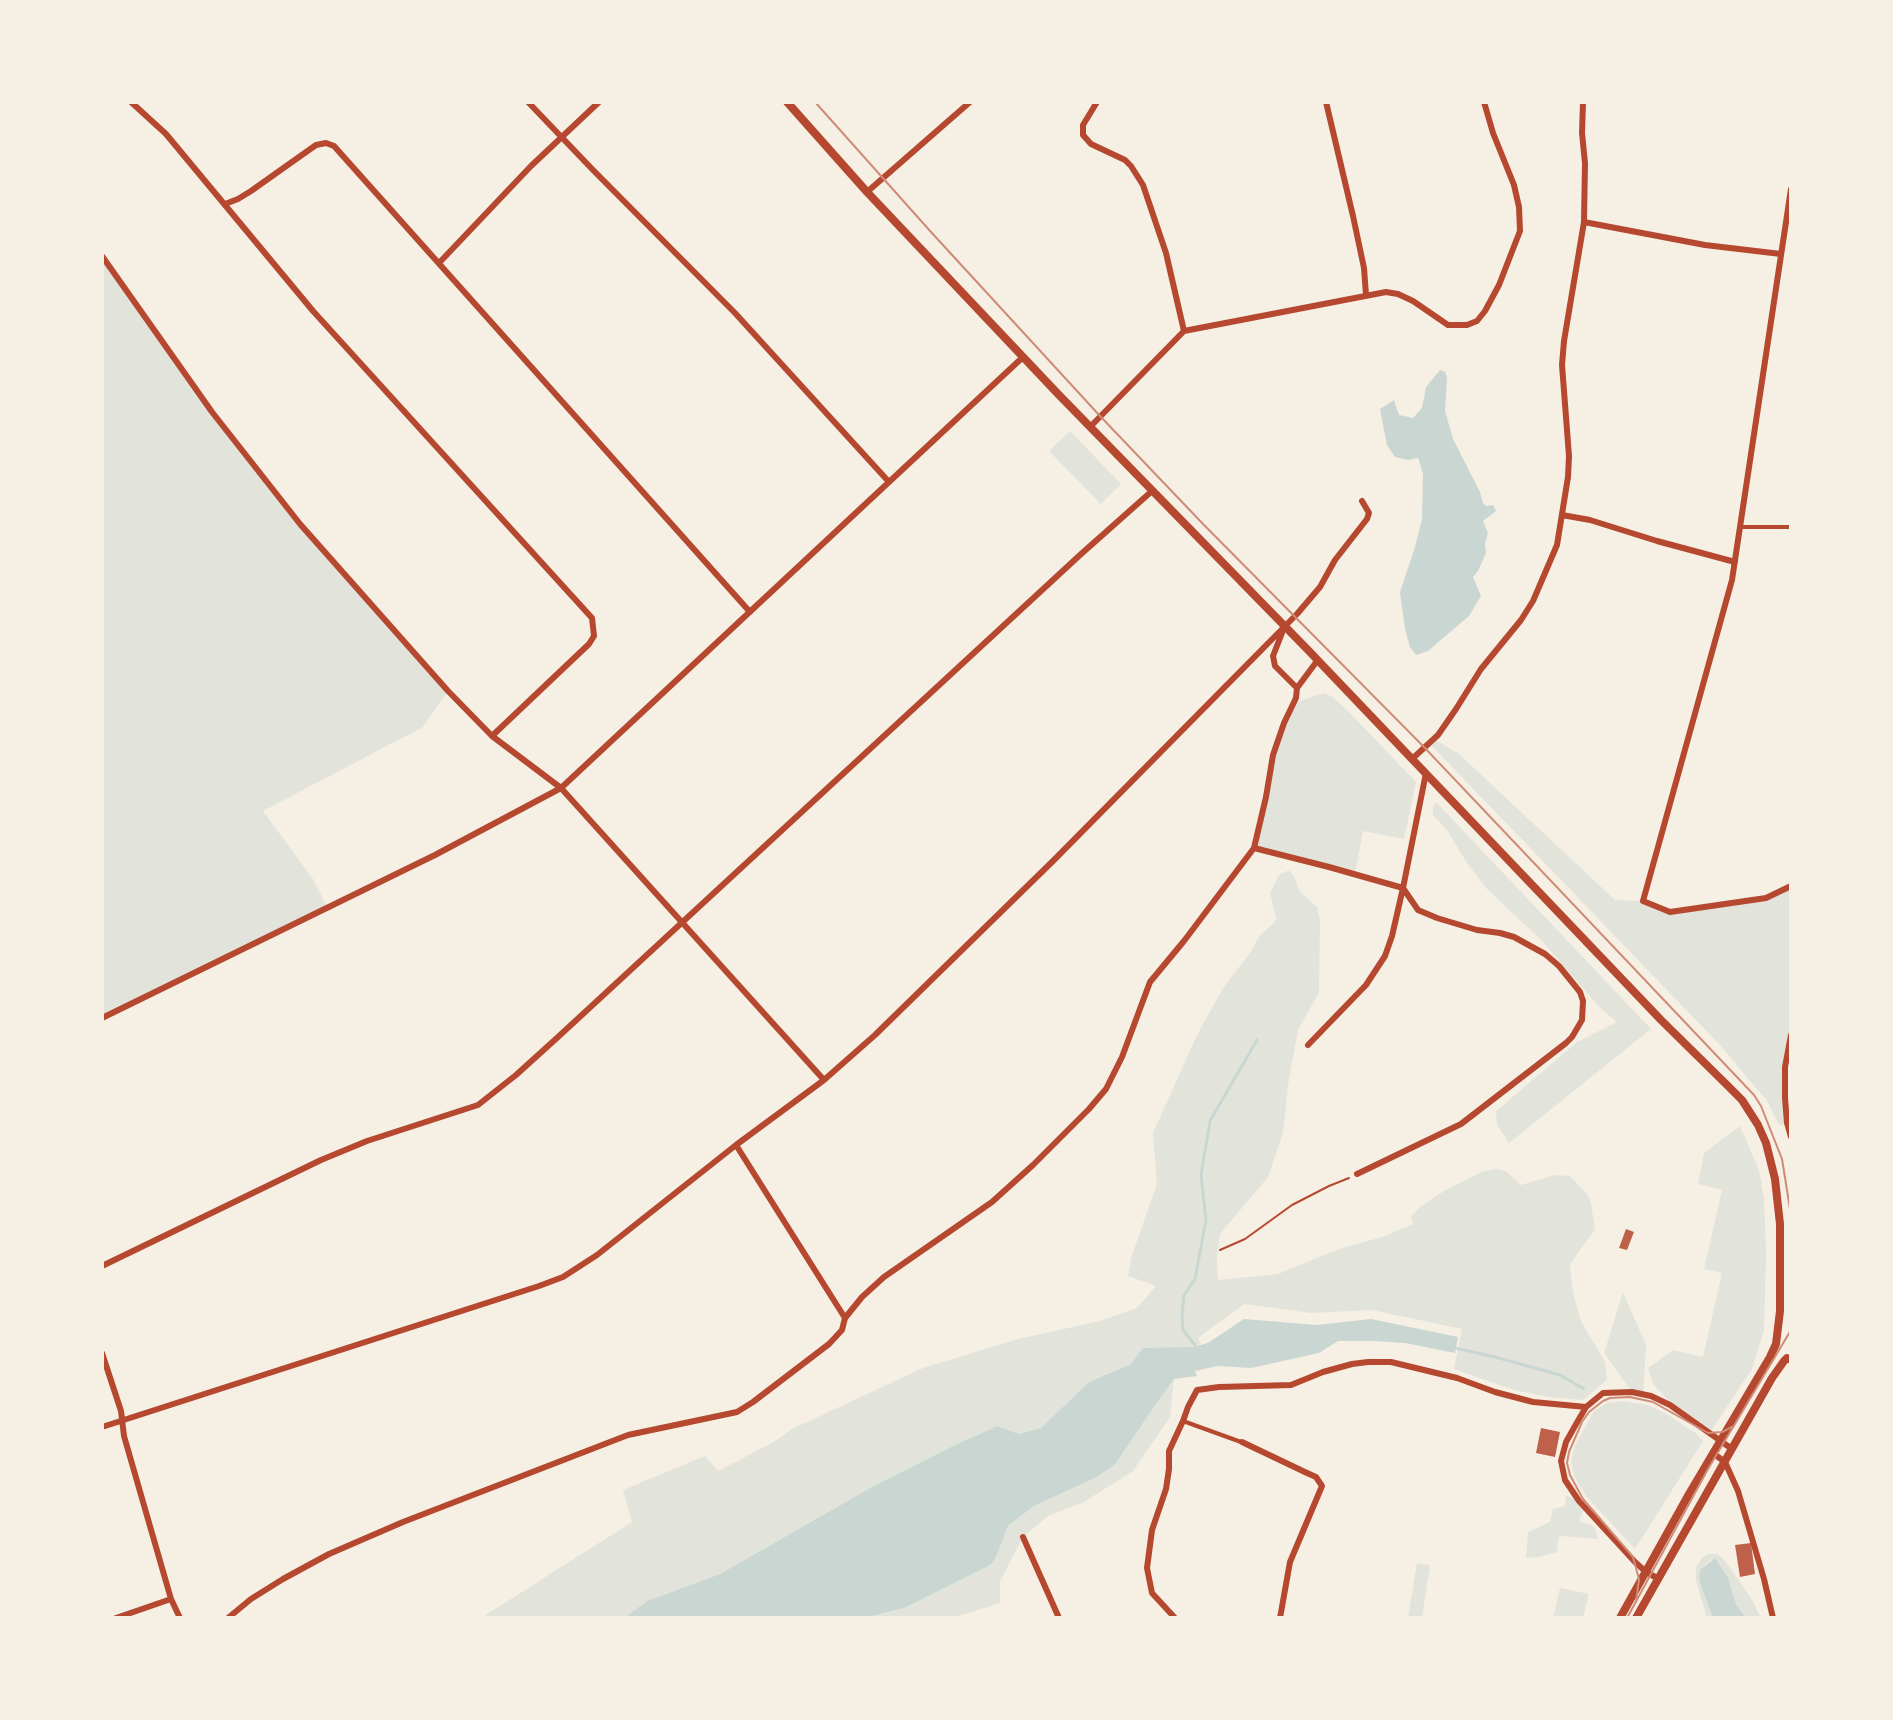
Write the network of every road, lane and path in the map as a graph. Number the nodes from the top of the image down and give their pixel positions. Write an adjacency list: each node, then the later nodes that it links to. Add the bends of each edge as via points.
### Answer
1 (131, 102): 13 (street, via 166,134)
2 (528, 102): 10 (street)
3 (599, 102): 10 (street)
4 (787, 102): 12 (main road)
5 (970, 102): 12 (street)
6 (1097, 102): 20 (street, via 1083,135 1125,160 1143,185)
7 (1326, 102): 19 (street)
8 (1484, 102): 19 (street, via 1514,185 1520,223 1519,238 1485,311 1473,323 1448,325 1398,294)
9 (1583, 102): 14 (street)
10 (561, 137): 18 (street); 23 (street, via 735,313)
11 (1791, 189): 16 (street)
12 (867, 192): 21 (main road)
13 (225, 204): 18 (street, via 326,143); 34 (street, via 313,311 592,618 594,636 589,644)
14 (1584, 222): 16 (street, via 1705,245); 26 (street, via 1562,365 1569,456)
15 (1791, 250): 16 (street)
16 (1782, 252): 27 (street)
17 (102, 256): 34 (street, via 212,412 300,524)
18 (439, 263): 30 (street)
19 (1366, 295): 20 (street)
20 (1184, 331): 22 (street)
21 (1023, 357): 22 (main road); 23 (street)
22 (1090, 427): 24 (main road)
23 (889, 482): 30 (street)
24 (1152, 491): 31 (main road); 41 (street)
25 (1362, 501): 31 (street, via 1367,519)
26 (1562, 515): 29 (street); 35 (street, via 1557,545 1533,601 1438,735)
27 (1741, 527): 28 (street); 29 (street)
28 (1791, 527)
29 (1735, 562): 39 (street, via 1643,901 1670,912 1771,897)
30 (750, 612): 37 (street)
31 (1285, 627): 32 (main road); 33 (street, via 1273,656 1275,666); 45 (street, via 1054,860)
32 (1317, 661): 33 (street); 35 (main road)
33 (1297, 688): 38 (street, via 1273,755)
34 (492, 736): 37 (street)
35 (1412, 759): 36 (main road)
36 (1426, 773): 40 (street); 52 (main road, via 1742,1100 1758,1125 1777,1191)
37 (561, 788): 41 (street); 42 (street)
38 (1254, 848): 40 (street); 51 (street, via 1150,982 1122,1057 1089,1109 992,1202 884,1277)
39 (1791, 886)
40 (1403, 888): 44 (street, via 1378,969); 48 (street, via 1418,910 1514,937 1545,954 1580,992 1582,1020 1572,1037 1469,1118)
41 (683, 923): 45 (street); 50 (street, via 478,1105 321,1160)
42 (102, 1018)
43 (1791, 1034): 46 (street, via 1785,1067)
44 (1308, 1045)
45 (824, 1080): 47 (street)
46 (1791, 1137)
47 (736, 1145): 51 (street); 57 (street, via 563,1277)
48 (1357, 1174): 49 (path)
49 (1220, 1250)
50 (102, 1266)
51 (845, 1318): 71 (street, via 829,1344 737,1412 628,1435 403,1522 283,1579)
52 (1777, 1340): 54 (main road); 55 (main road)
53 (102, 1353): 57 (street)
54 (1789, 1359): 55 (main road); 62 (main road, via 1778,1368)
55 (1768, 1361): 61 (main road)
56 (1586, 1407): 58 (street, via 1533,1402 1445,1375 1368,1362 1291,1385 1197,1390); 61 (street, via 1603,1393 1643,1394 1670,1405); 66 (street, via 1566,1442 1561,1461 1565,1480)
57 (122, 1420): 59 (street); 68 (street)
58 (1183, 1421): 60 (street); 73 (street, via 1169,1451 1166,1489 1152,1530 1147,1568 1152,1593)
59 (102, 1427)
60 (1242, 1442): 74 (street, via 1316,1477 1322,1486 1290,1562)
61 (1721, 1442): 62 (street); 63 (main road)
62 (1732, 1449): 64 (main road)
63 (1714, 1454): 64 (street); 66 (main road)
64 (1725, 1462): 67 (main road); 77 (street, via 1750,1527)
65 (1023, 1537): 72 (street)
66 (1646, 1572): 67 (street); 75 (main road)
67 (1659, 1579): 76 (main road)
68 (171, 1599): 69 (street); 70 (street)
69 (116, 1618)
70 (180, 1618)
71 (228, 1618)
72 (1059, 1618)
73 (1175, 1618)
74 (1280, 1618)
75 (1620, 1618)
76 (1636, 1618)
77 (1773, 1618)

